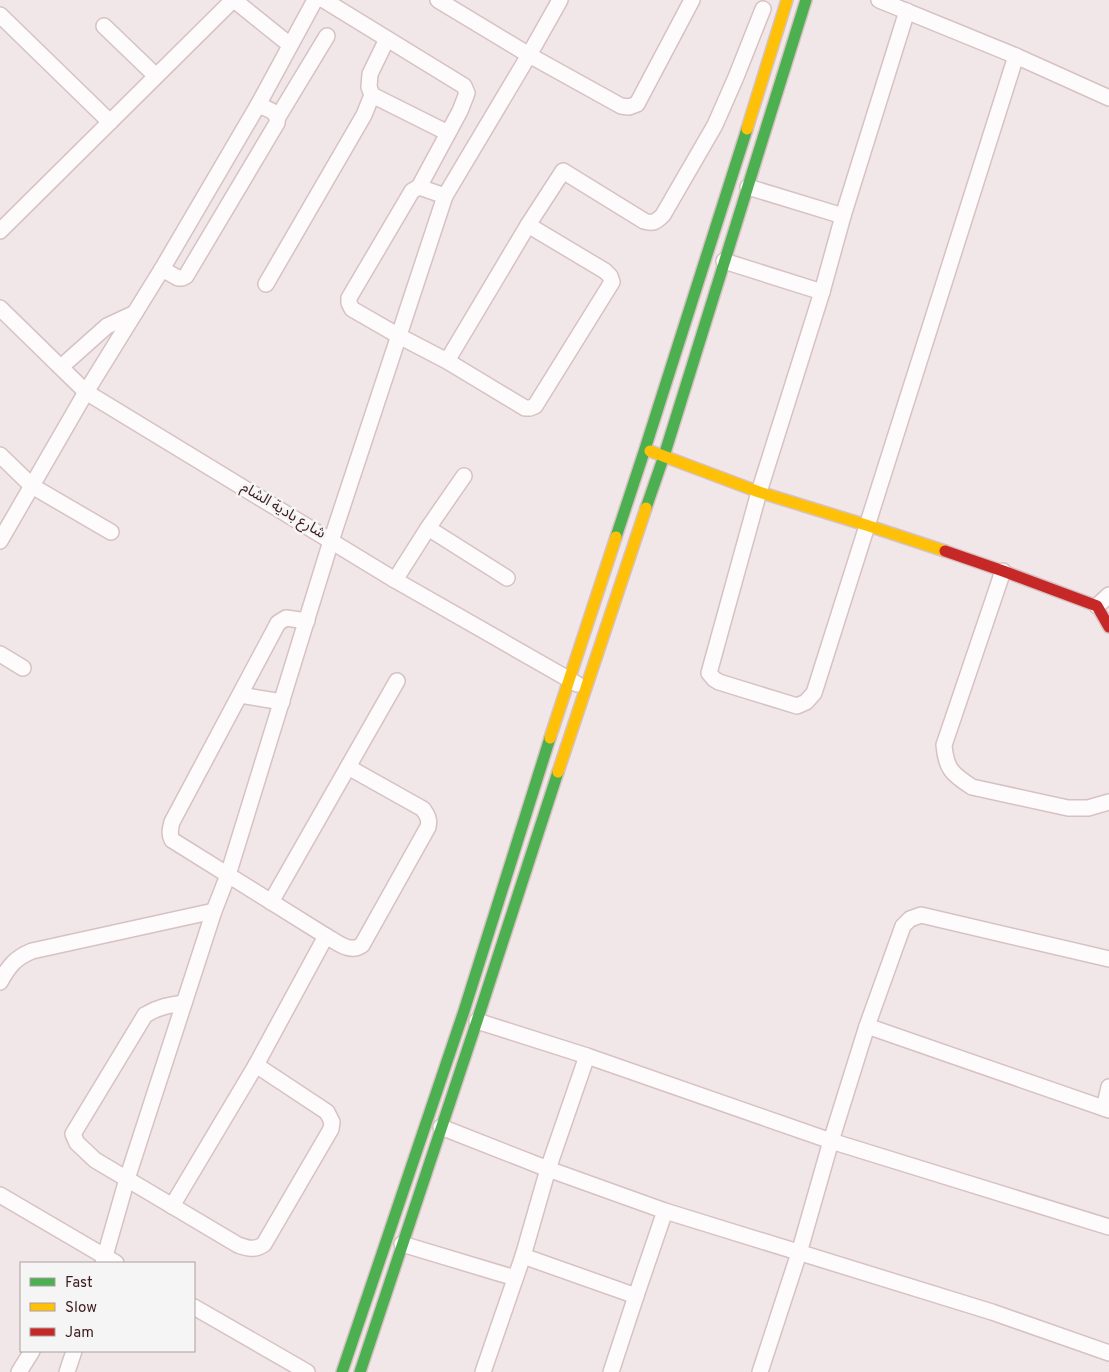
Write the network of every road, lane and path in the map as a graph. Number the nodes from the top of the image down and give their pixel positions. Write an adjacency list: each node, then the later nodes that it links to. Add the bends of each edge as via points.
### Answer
1 (233, 0): 16 (street); 19 (street)
2 (315, 0): 16 (street)
3 (324, 0): 15 (street)
4 (438, 0): 17 (street)
5 (560, 0): 17 (street)
6 (692, 0): 17 (street, via 636,104 629,107 621,106)
7 (787, 0): 42 (street)
8 (806, 0): 27 (street)
9 (879, 0): 11 (street)
10 (763, 10): 30 (street, via 715,125 657,222 644,221 563,170)
11 (907, 11): 18 (street); 29 (street)
12 (0, 15): 24 (street)
13 (104, 26): 19 (street)
14 (327, 36): 23 (street)
15 (388, 39): 20 (street, via 370,74); 25 (street, via 464,86 467,93)
16 (290, 45): 22 (street)
17 (529, 55): 28 (street)
18 (1016, 56): 21 (street); 48 (street)
19 (156, 76): 24 (street)
20 (372, 95): 25 (street); 34 (street, via 364,115)
21 (1109, 98)
22 (258, 105): 23 (street); 33 (street)
23 (278, 117): 33 (street, via 186,276 178,278)
24 (110, 122): 31 (street)
25 (448, 134): 26 (street)
26 (419, 187): 28 (street); 38 (street, via 412,191 349,298 352,309)
27 (748, 187): 29 (street); 32 (street)
28 (445, 196): 38 (street)
29 (843, 216): 35 (street)
30 (528, 224): 39 (street); 39 (street, via 605,271 612,282 535,406 525,408)
31 (0, 231)
32 (724, 261): 35 (street); 44 (street)
33 (162, 269): 37 (street)
34 (266, 284)
35 (822, 292): 47 (street)
36 (0, 308): 40 (street, شارع بادية الشام)
37 (135, 312): 40 (street, via 107,326); 41 (street)
38 (399, 336): 39 (street); 52 (street)
39 (447, 361)
40 (61, 368): 41 (street, شارع بادية الشام)
41 (86, 392): 46 (street); 52 (street, شارع بادية الشام)
42 (645, 449): 44 (street); 62 (street)
43 (0, 455): 46 (street)
44 (664, 456): 47 (street); 64 (street)
45 (464, 476): 49 (street)
46 (32, 486): 50 (street); 51 (street)
47 (759, 492): 48 (street); 48 (street, via 709,673 725,684 797,706 814,693)
48 (866, 525): 53 (street)
49 (428, 528): 54 (street); 55 (street)
50 (111, 532)
51 (0, 541)
52 (331, 541): 55 (street, شارع بادية الشام); 58 (street)
53 (1003, 571): 57 (street); 68 (street, via 944,745 945,759 950,769 972,787 1068,808 1088,808)
54 (508, 578)
55 (395, 580): 62 (street, شارع بادية الشام)
56 (1109, 595): 57 (street)
57 (1096, 606): 59 (street)
58 (307, 621): 65 (street, via 286,618 278,623); 66 (street)
59 (1109, 628)
60 (0, 654): 61 (street)
61 (23, 668)
62 (568, 680): 64 (street, شارع بادية الشام); 69 (street)
63 (397, 681): 67 (street)
64 (585, 688): 70 (street)
65 (240, 695): 66 (street); 71 (street, via 170,828 172,840)
66 (282, 702): 71 (street)
67 (348, 767): 72 (street); 74 (street, via 423,809 429,823 362,945 348,949)
68 (1109, 802)
69 (512, 859): 70 (street); 105 (street)
70 (528, 863): 78 (street)
71 (228, 875): 72 (street); 73 (street)
72 (271, 902): 74 (street)
73 (214, 911): 76 (street, via 32,951 13,962); 77 (street)
74 (326, 936): 81 (street)
75 (1109, 959): 79 (street, via 921,915 903,926)
76 (0, 982)
77 (184, 1003): 87 (street); 87 (street, via 155,1009 145,1015 73,1134 77,1143 95,1160)
78 (477, 1021): 80 (street); 84 (street)
79 (867, 1026): 83 (street); 85 (street)
80 (587, 1056): 85 (street); 86 (street)
81 (256, 1065): 89 (street); 89 (street, via 327,1112 332,1122 331,1129 267,1239 260,1247 248,1248)
82 (1109, 1087): 83 (street)
83 (1106, 1109)
84 (441, 1127): 86 (street); 92 (street)
85 (830, 1141): 91 (street); 93 (street)
86 (548, 1169): 90 (street); 94 (street)
87 (128, 1179): 89 (street); 95 (street)
88 (0, 1194): 95 (street)
89 (172, 1206)
90 (665, 1211): 93 (street); 97 (street)
91 (1109, 1227)
92 (402, 1244): 96 (street); 106 (street)
93 (798, 1252): 101 (street, via 992,1312); 109 (street)
94 (523, 1256): 96 (street); 97 (street)
95 (108, 1261)
96 (516, 1278): 107 (street)
97 (636, 1296): 108 (street)
98 (195, 1308): 104 (street)
99 (31, 1352): 102 (street)
100 (74, 1352): 103 (street)
101 (1109, 1354)
102 (19, 1372)
103 (67, 1372)
104 (307, 1372)
105 (342, 1372)
106 (360, 1372)
107 (483, 1372)
108 (612, 1372)
109 (760, 1372)

